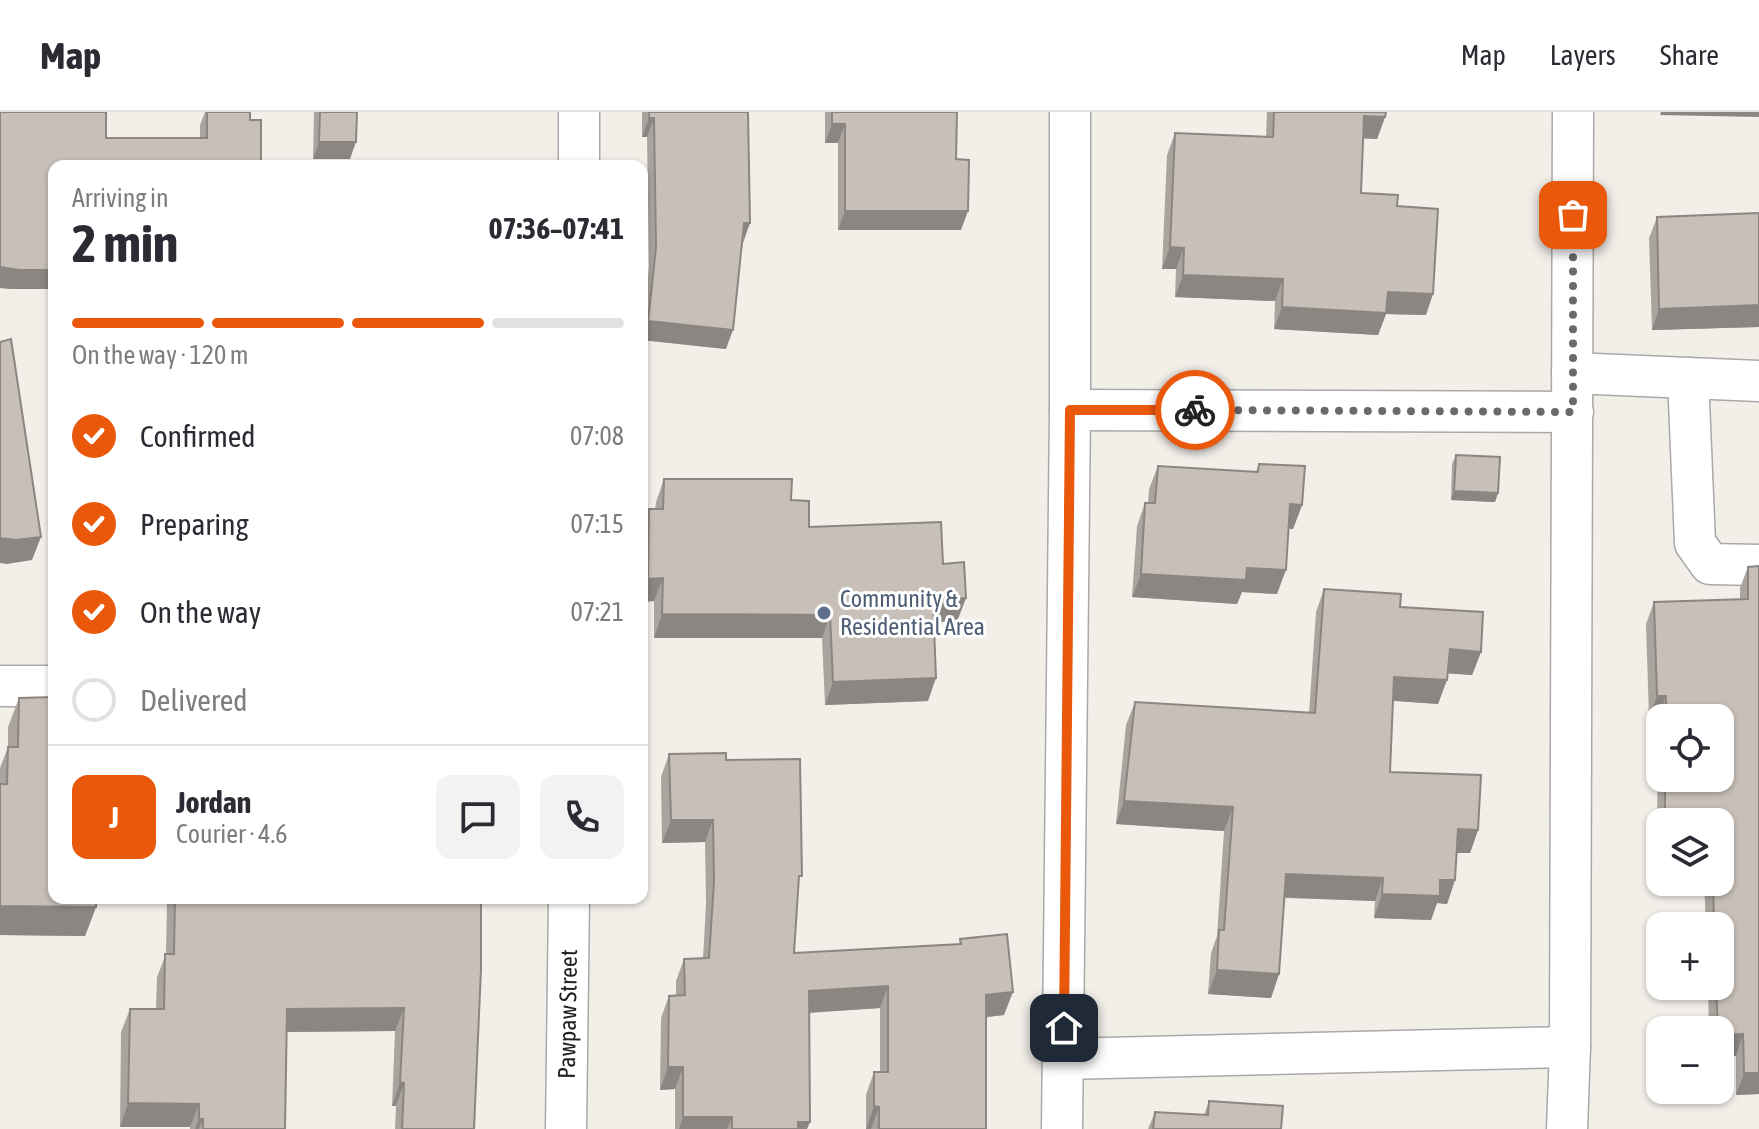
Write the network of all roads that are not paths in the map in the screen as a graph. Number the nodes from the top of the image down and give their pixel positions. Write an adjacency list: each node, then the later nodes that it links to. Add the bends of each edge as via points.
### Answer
1 (579, 112): 4 (street)
2 (1070, 112): 8 (street)
3 (1573, 112): 7 (street)
4 (579, 160)
5 (1688, 378): 6 (street); 7 (street); 9 (street, via 1695,543 1710,564)
6 (1759, 381)
7 (1573, 392): 8 (street); 13 (street)
8 (1070, 410): 14 (street)
9 (1759, 565)
10 (0, 686): 11 (street)
11 (48, 686)
12 (569, 904): 15 (street, Pawpaw Street)
13 (1570, 1047): 14 (street); 17 (street)
14 (1064, 1059): 16 (street)
15 (566, 1129)
16 (1062, 1129)
17 (1567, 1129)

